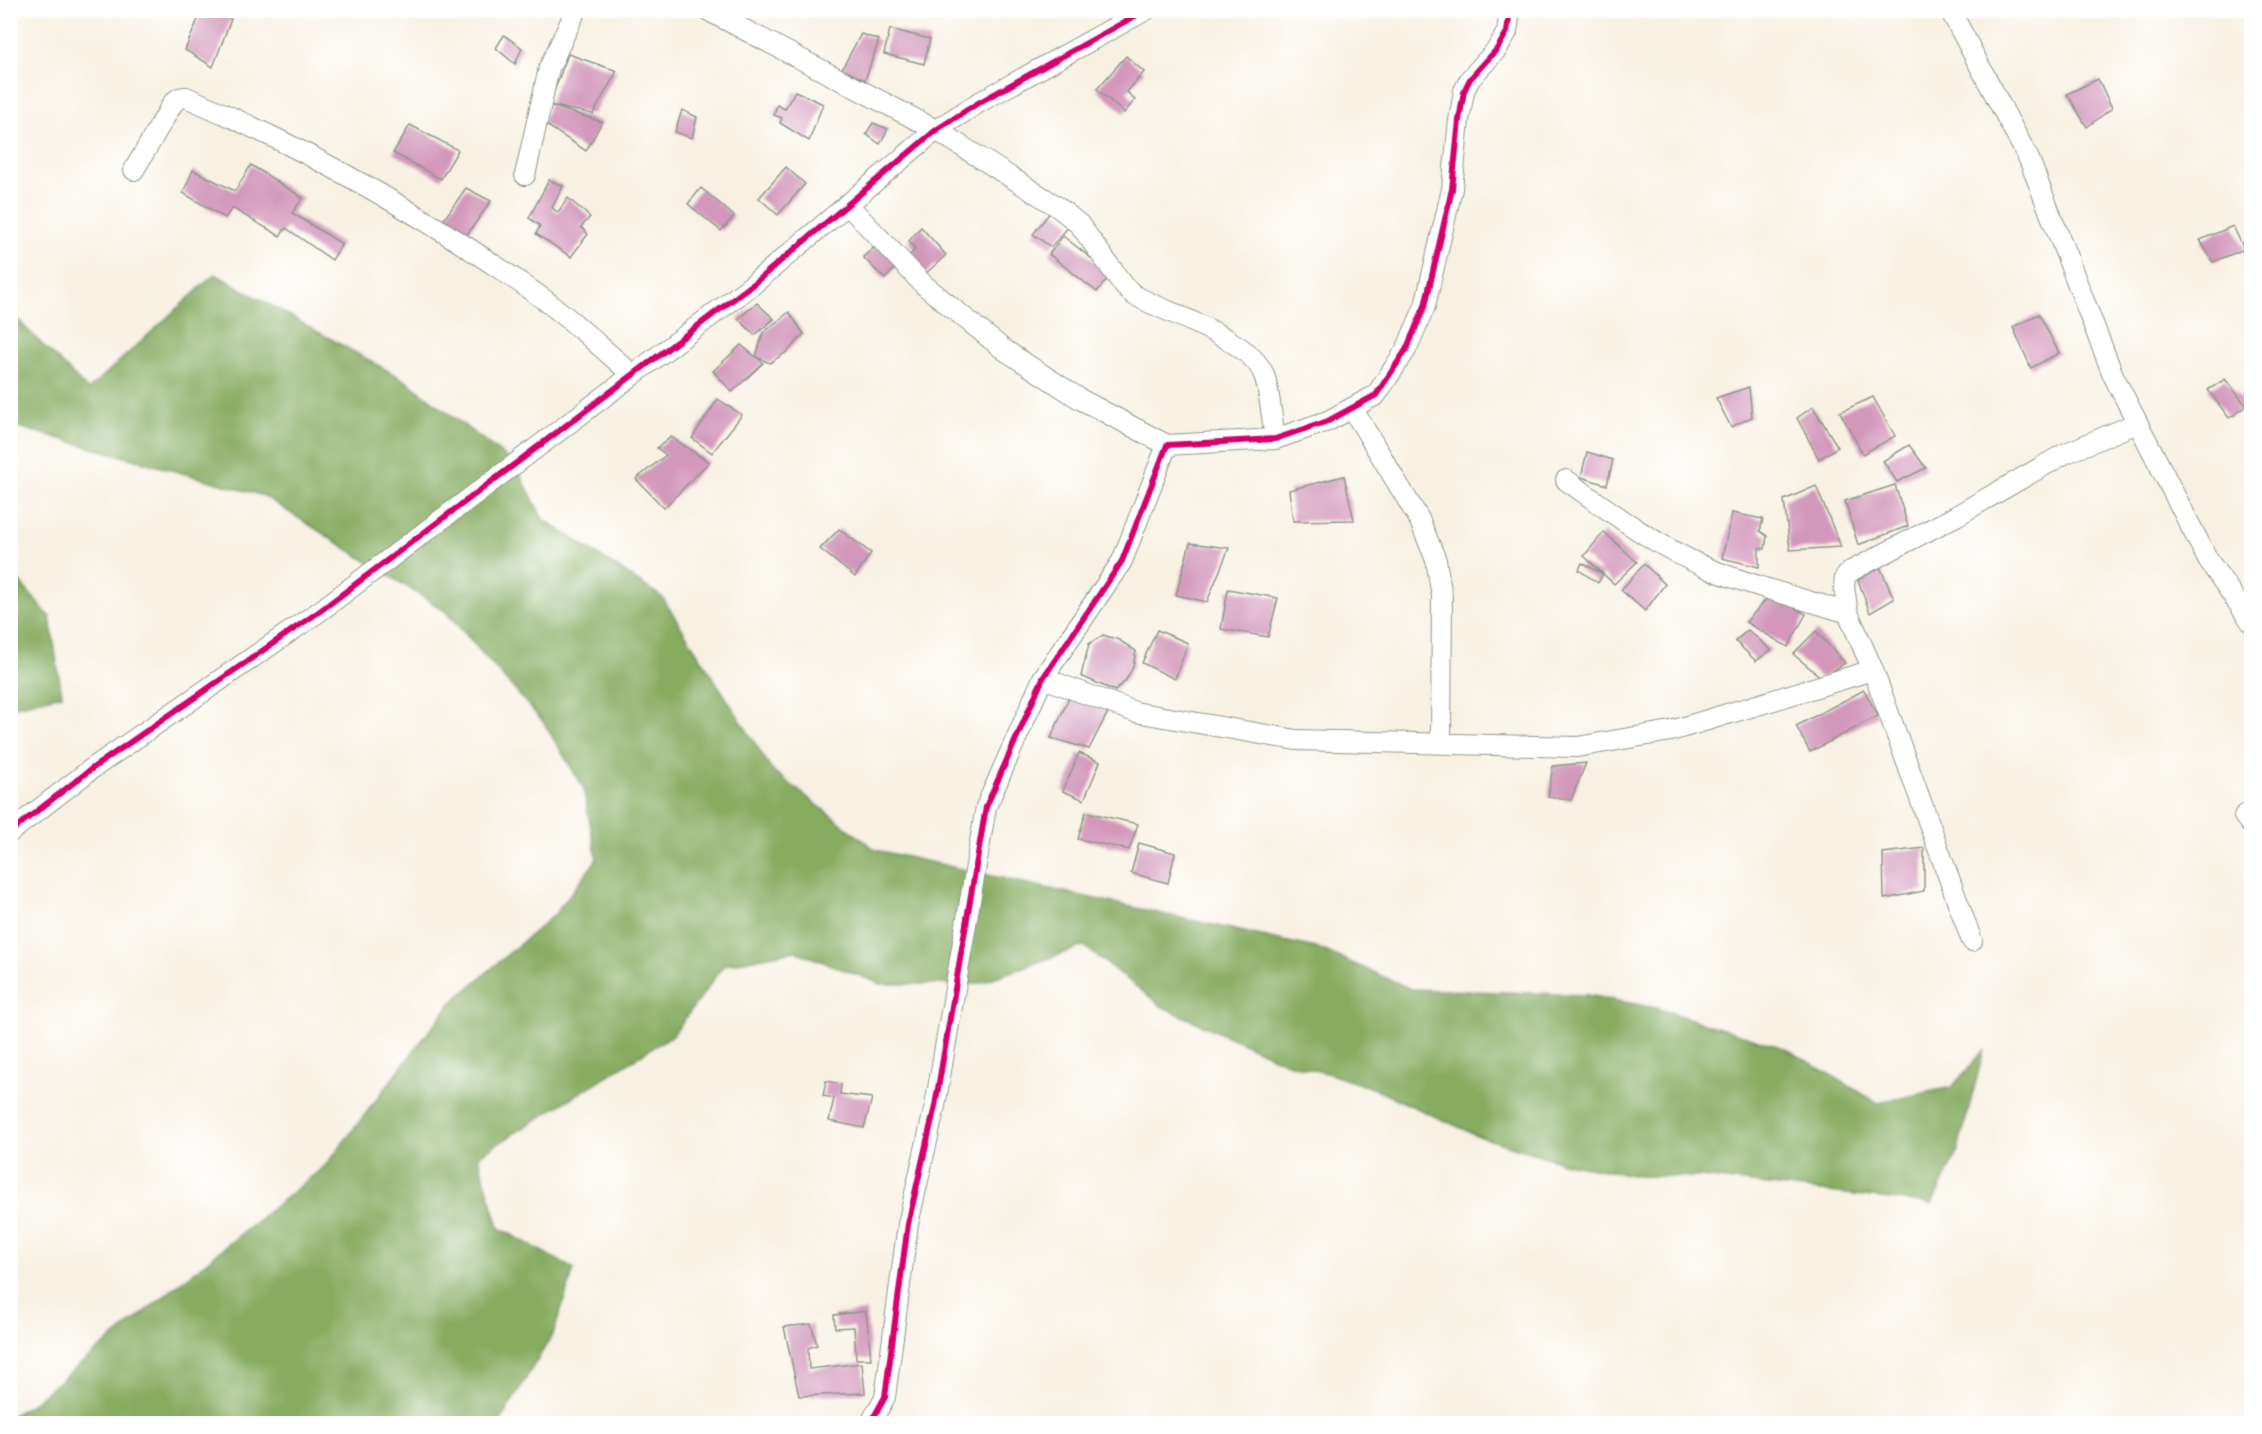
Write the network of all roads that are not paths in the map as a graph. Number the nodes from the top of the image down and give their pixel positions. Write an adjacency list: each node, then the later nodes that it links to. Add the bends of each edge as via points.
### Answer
1 (576, 10): 8 (street, via 549,68)
2 (707, 10): 6 (street)
3 (1146, 10): 6 (street)
4 (1510, 10): 11 (street, via 1507,32 1464,91 1452,189 1425,306 1406,350 1376,395)
5 (1950, 10): 12 (street, via 2030,159 2113,375)
6 (936, 130): 9 (street); 13 (street, via 1079,224 1134,295 1242,348 1264,375)
7 (134, 170): 10 (street, via 172,104 186,97 373,190 537,294)
8 (525, 175)
9 (847, 204): 10 (street, via 752,285); 14 (street, via 924,285 1003,349 1080,399)
10 (633, 375): 23 (street, via 320,611 90,770)
11 (1352, 408): 13 (street, via 1328,421); 20 (street, via 1419,519 1436,560 1442,596)
12 (2136, 423): 16 (street, via 2064,454 1851,571 1844,587); 17 (street, via 2208,560)
13 (1275, 439): 14 (street)
14 (1167, 445): 19 (street, via 1122,561)
15 (1566, 480): 16 (street, via 1654,540 1711,569)
16 (1848, 613): 18 (street)
17 (2252, 623)
18 (1873, 670): 20 (street, via 1671,731 1576,747); 24 (street)
19 (1044, 678): 20 (street, via 1135,712 1296,740); 25 (street, via 986,807 935,1106 908,1224 885,1396)
20 (1442, 742)
21 (2252, 811): 22 (street, via 2244,816)
22 (2252, 826)
23 (10, 832)
24 (1972, 941)
25 (870, 1424)

